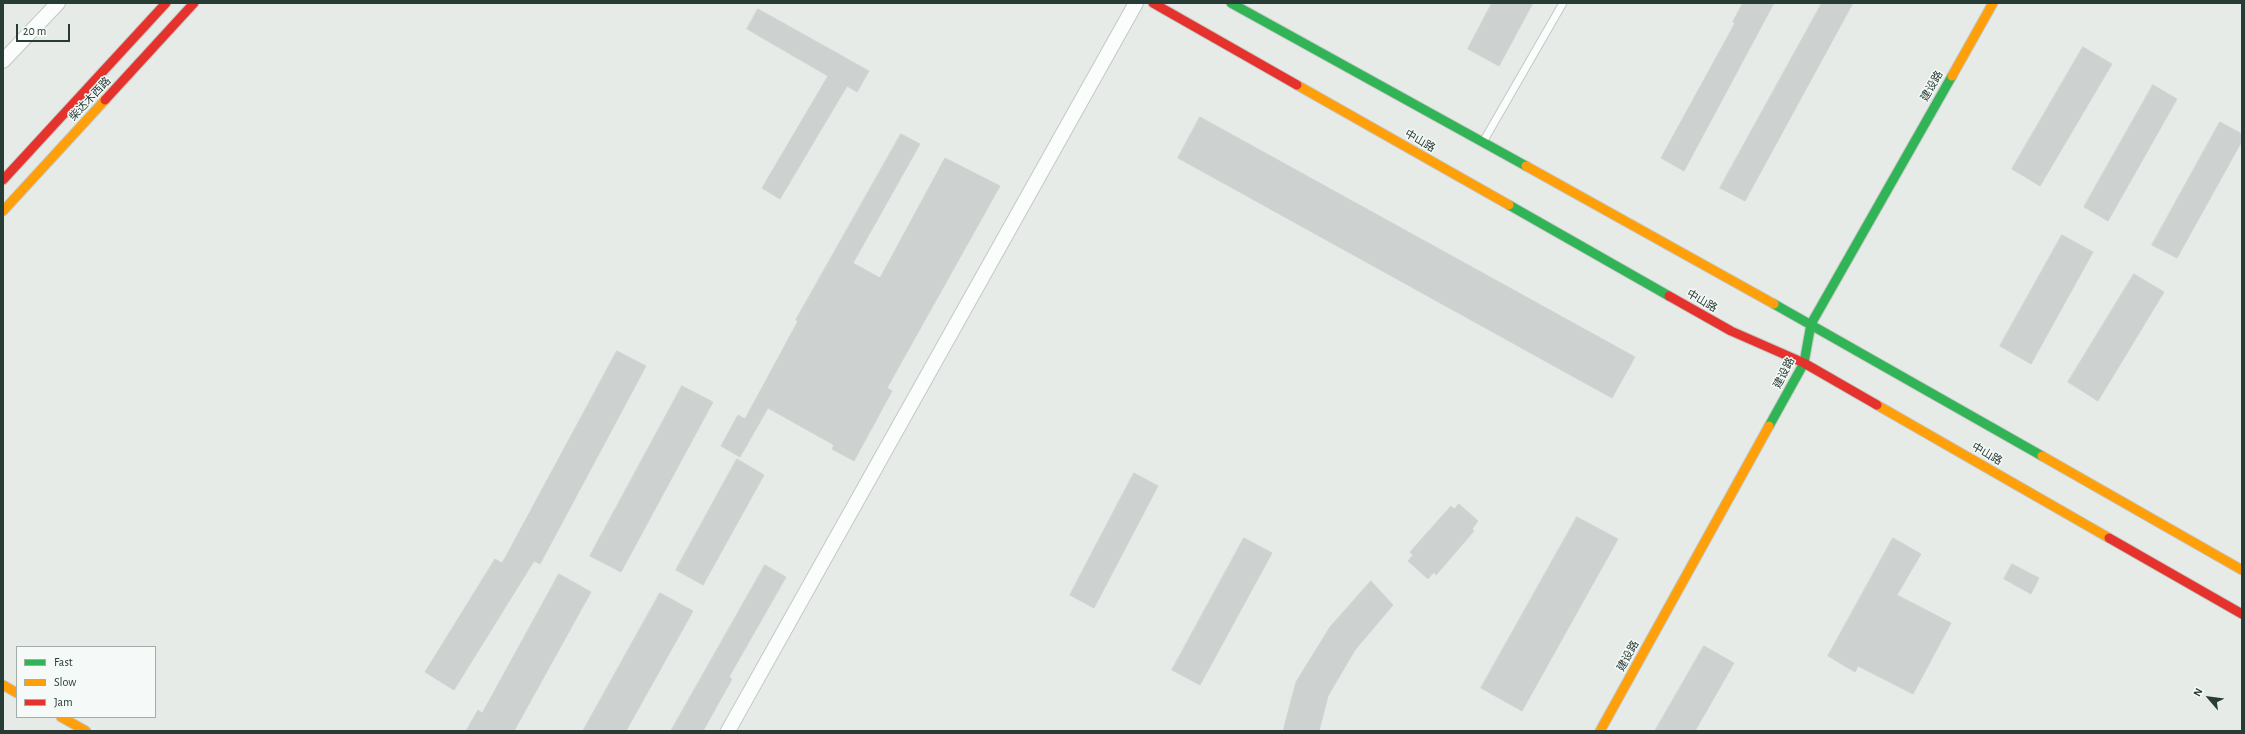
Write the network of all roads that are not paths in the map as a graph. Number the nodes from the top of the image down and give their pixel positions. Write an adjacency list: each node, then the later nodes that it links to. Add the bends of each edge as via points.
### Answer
1 (58, 3): 9 (street)
2 (166, 3): 11 (main road, 柴达木西路)
3 (194, 3): 12 (main road, 柴达木西路)
4 (1136, 3): 21 (street)
5 (1153, 3): 14 (main road, 中山路, via 1731,331)
6 (1231, 3): 10 (main road)
7 (1563, 3): 10 (lane)
8 (1993, 3): 13 (main road, 建设路)
9 (3, 61)
10 (1483, 143): 13 (main road)
11 (3, 180)
12 (3, 211)
13 (1811, 324): 14 (main road, 建设路); 15 (main road)
14 (1804, 363): 16 (main road, 中山路); 22 (main road, 建设路)
15 (2242, 570)
16 (2242, 614)
17 (3, 685): 18 (main road)
18 (16, 692)
19 (62, 718): 20 (main road)
20 (86, 731)
21 (728, 731)
22 (1600, 731)

